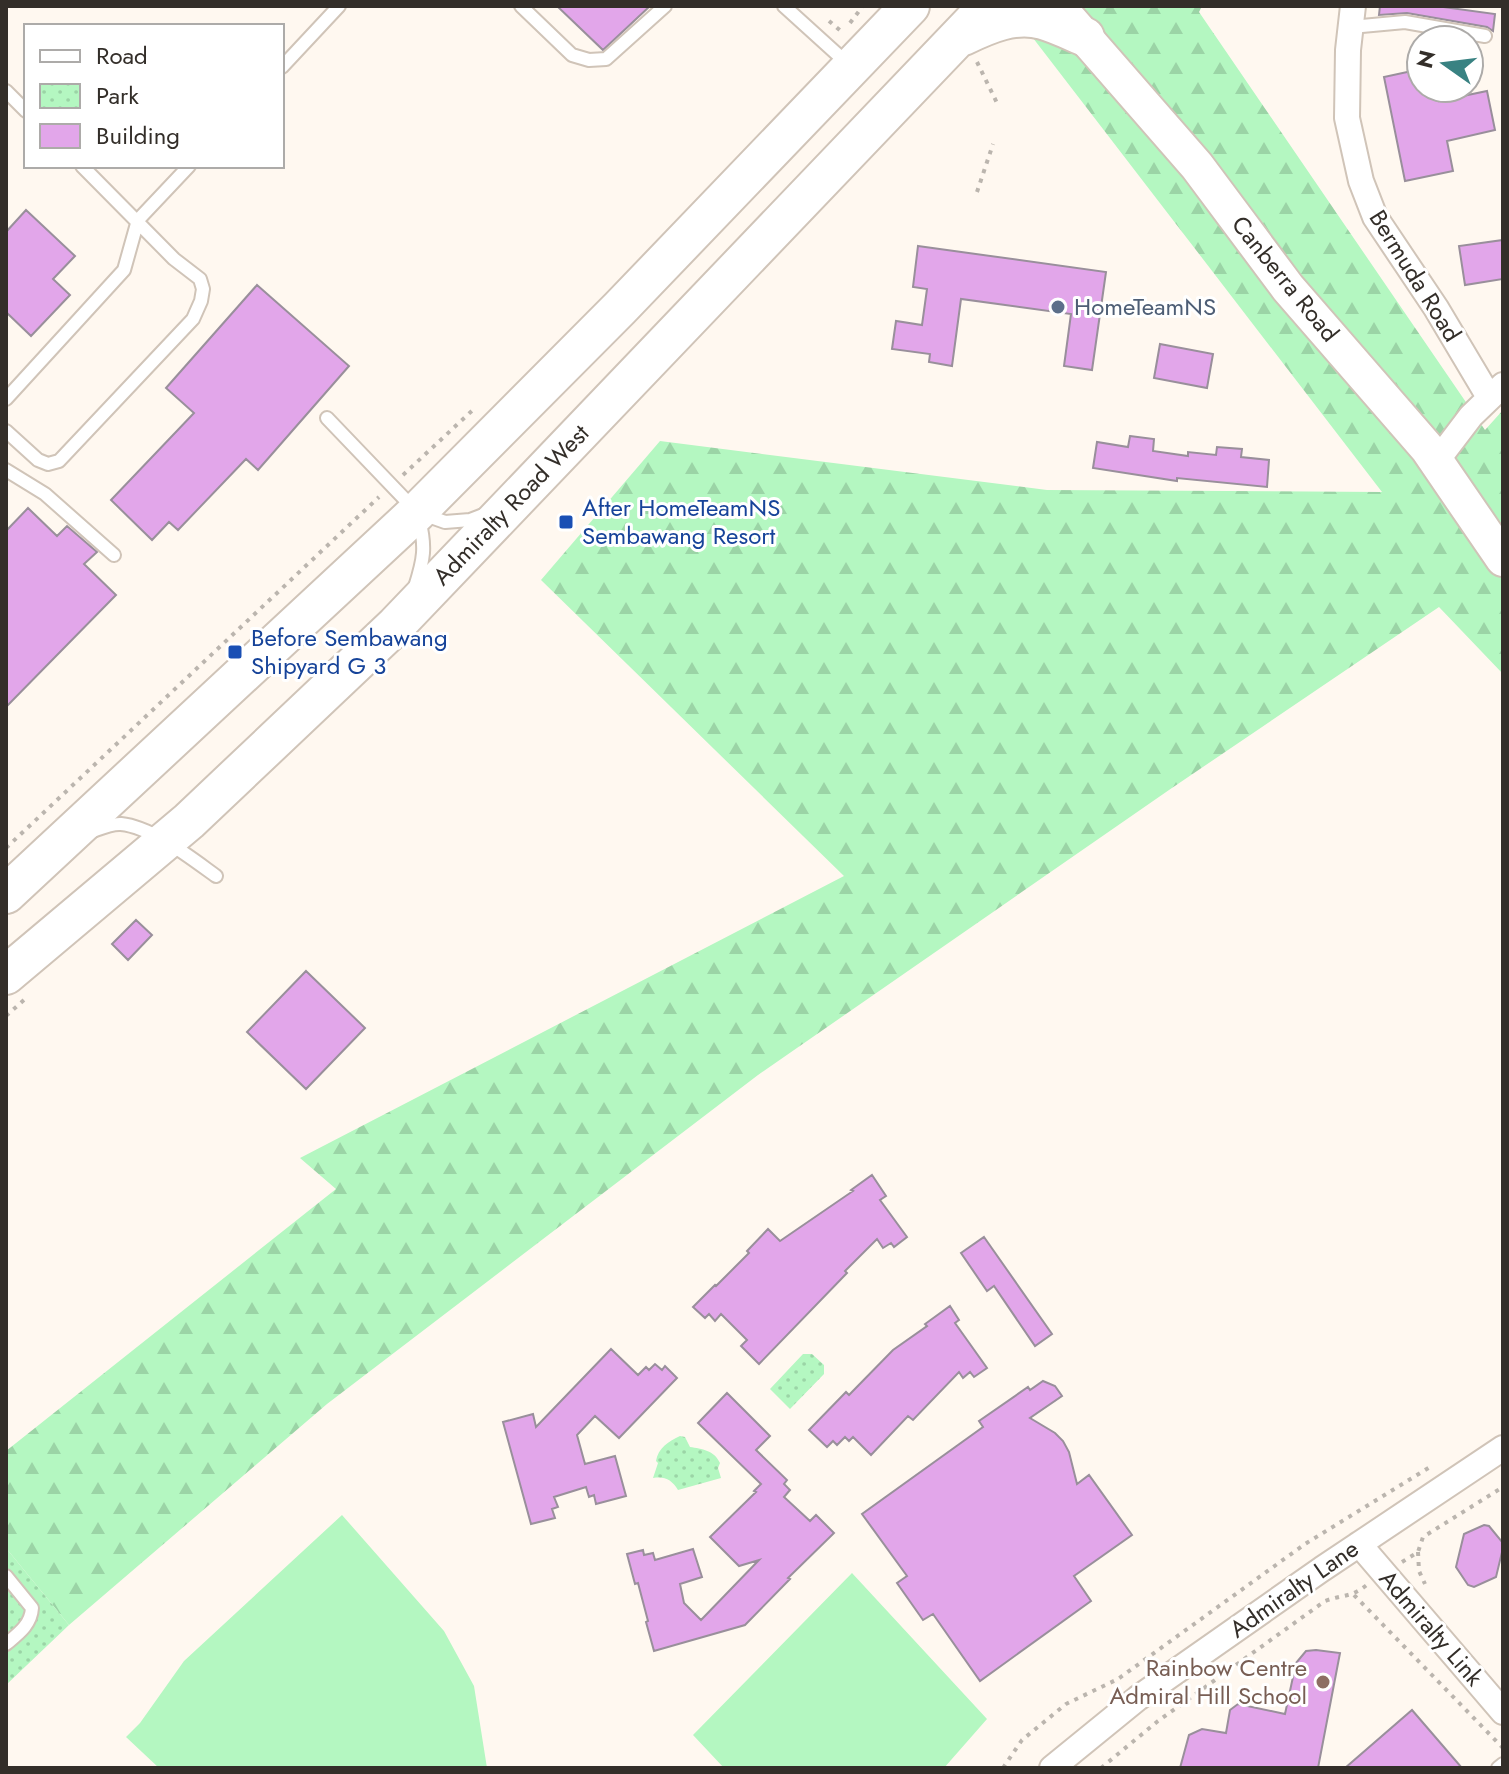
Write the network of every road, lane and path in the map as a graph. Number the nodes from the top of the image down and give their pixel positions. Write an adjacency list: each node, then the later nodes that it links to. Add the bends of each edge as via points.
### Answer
1 (339, 6): 14 (lane)
2 (521, 6): 3 (lane, via 572,55 589,60 606,59)
3 (665, 6)
4 (784, 6): 13 (lane)
5 (863, 6): 13 (path)
6 (910, 6): 13 (main road)
7 (988, 6): 12 (main road, Admiralty Road West)
8 (1058, 6): 11 (main road, Canberra Road)
9 (1352, 16): 10 (lane); 25 (street, Bermuda Road, via 1347,118 1361,181 1375,217)
10 (1416, 24)
11 (1085, 37): 12 (main road, via 1041,19 1013,18 992,23); 30 (main road, Canberra Road, via 1197,166 1288,288)
12 (966, 49): 16 (path); 23 (main road, Admiralty Road West)
13 (840, 57): 24 (main road)
14 (284, 65)
15 (6, 91): 17 (lane)
16 (997, 103)
17 (24, 109)
18 (993, 144): 21 (path)
19 (84, 168): 22 (lane)
20 (187, 168): 22 (lane)
21 (977, 192)
22 (138, 220): 26 (lane, via 124,270); 29 (lane, via 200,279 201,301 193,319 59,461 38,460)
23 (718, 289): 24 (main road, via 677,319 655,326 638,323); 33 (main road, Admiralty Road West)
24 (620, 308): 32 (main road)
25 (1496, 391): 30 (street)
26 (6, 399)
27 (486, 399): 32 (path)
28 (327, 418): 32 (lane)
29 (6, 431)
30 (1436, 462): 35 (main road, Canberra Road)
31 (8, 475): 34 (lane, via 45,494)
32 (404, 499): 33 (lane, via 445,522 470,520); 36 (lane, via 424,541 413,593); 38 (path); 39 (main road)
33 (515, 501): 36 (main road, Admiralty Road West)
34 (114, 555)
35 (1503, 559)
36 (396, 625): 37 (main road, Admiralty Road West)
37 (165, 842): 39 (lane, via 146,830 118,824 90,831); 40 (lane); 42 (main road, Admiralty Road West)
38 (6, 848)
39 (52, 852): 41 (main road)
40 (216, 876)
41 (6, 894)
42 (6, 975)
43 (1503, 1448): 46 (street, Admiralty Lane)
44 (1441, 1461): 54 (path, via 1305,1544 1118,1679 1066,1704 1022,1740)
45 (1503, 1487): 47 (path, via 1423,1537 1418,1552)
46 (1359, 1544): 47 (street, Admiralty Link); 55 (street, Admiralty Lane, via 1138,1698)
47 (1383, 1572): 49 (path); 51 (street, Admiralty Link)
48 (6, 1576): 50 (lane, via 32,1608 26,1626)
49 (1354, 1595): 52 (path); 56 (path, via 1325,1601)
50 (6, 1644)
51 (1503, 1712)
52 (1503, 1748)
53 (1503, 1764): 57 (lane)
54 (1003, 1768)
55 (1052, 1768)
56 (1101, 1768)
57 (1498, 1768)

